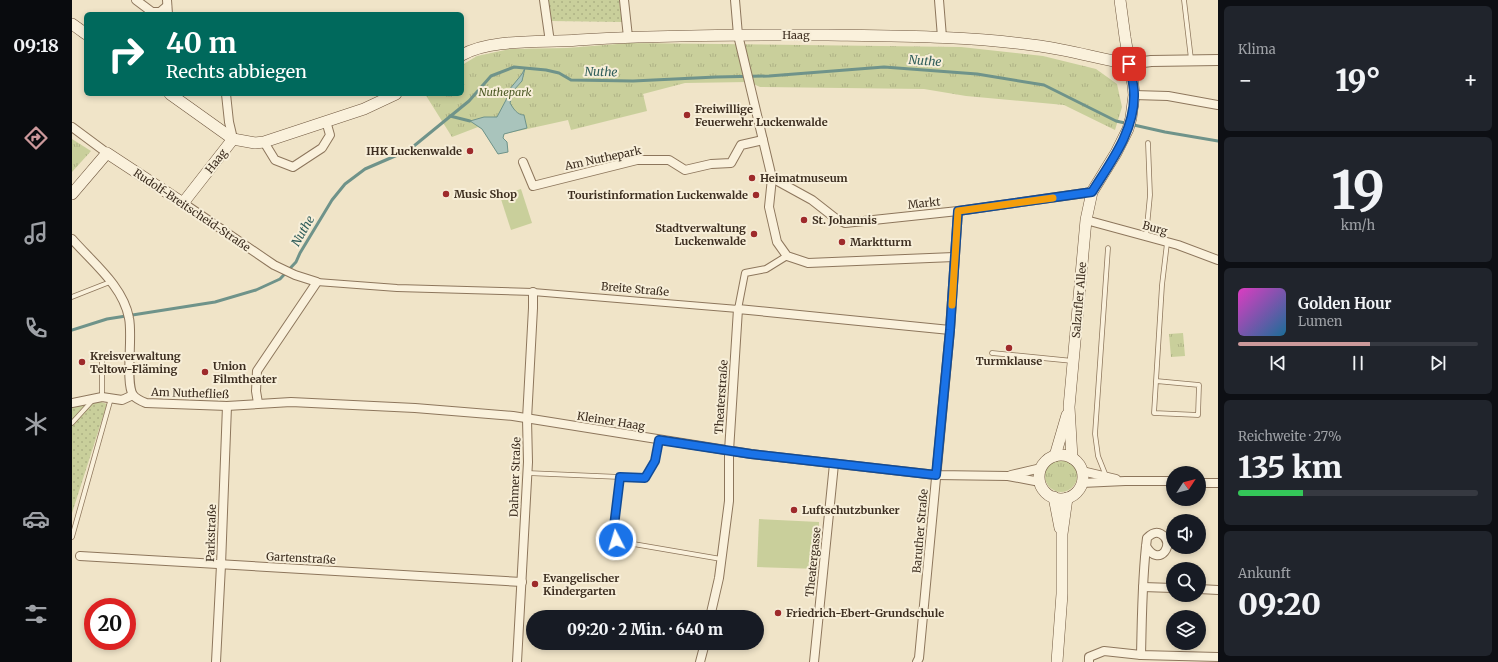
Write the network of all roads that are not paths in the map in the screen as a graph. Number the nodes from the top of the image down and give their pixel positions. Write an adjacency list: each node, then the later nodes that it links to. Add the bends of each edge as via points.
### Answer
1 (136, 0): 8 (street, via 152,12 160,12)
2 (544, 0): 14 (street)
3 (624, 0): 12 (street)
4 (735, 0): 11 (street)
5 (939, 0): 13 (street)
6 (1120, 0): 18 (main road)
7 (1184, 0): 16 (lane)
8 (167, 7)
9 (72, 24): 10 (main road)
10 (84, 33)
11 (738, 35): 12 (main road, Haag); 13 (main road, Haag); 27 (street)
12 (628, 37): 14 (main road, Haag)
13 (942, 37): 18 (main road, Haag, via 1041,46)
14 (550, 42): 15 (main road, Haag, via 502,44)
15 (464, 54)
16 (1191, 60): 17 (street); 18 (street)
17 (1218, 60)
18 (1129, 64): 19 (main road)
19 (1134, 95): 23 (street, via 1168,96); 33 (main road, via 1128,129)
20 (173, 96): 26 (main road)
21 (226, 96): 26 (street)
22 (392, 96): 24 (main road, Haag, via 364,109)
23 (1218, 105)
24 (326, 121): 28 (main road, Haag); 28 (street, via 330,134 322,148 293,167 275,160)
25 (72, 127): 30 (street, Rudolf-Breitscheid-Straße)
26 (233, 139): 28 (main road, Haag, via 255,144); 35 (main road, Haag)
27 (763, 140): 31 (street, Am Nuthepark, via 741,145 731,163 711,164 685,170 669,160 637,160 533,186); 32 (street)
28 (264, 142)
29 (1148, 143): 38 (lane, via 1150,195)
30 (107, 153): 34 (main road); 35 (main road, Rudolf-Breitscheid-Straße)
31 (523, 162)
32 (772, 178): 36 (street, Markt, via 812,200 845,224); 42 (street, via 769,207 777,242)
33 (1092, 192): 36 (street, Markt); 37 (main road, Salzufler Allee)
34 (72, 194)
35 (183, 203): 46 (street, Rudolf-Breitscheid-Straße, via 282,270)
36 (958, 211): 43 (street, Baruther Straße)
37 (1086, 220): 38 (street, Burg); 53 (main road, Salzufler Allee)
38 (1146, 237): 40 (street, Burg)
39 (72, 239): 45 (street)
40 (1167, 243): 44 (street, Burg); 54 (lane)
41 (1108, 248): 74 (lane, via 1095,434 1098,456)
42 (787, 256): 43 (street, via 808,263); 49 (street, Theaterstraße, via 766,269 745,273)
43 (954, 257): 50 (street, Baruther Straße)
44 (1218, 260)
45 (110, 282): 48 (lane); 55 (street, via 125,301 130,319 129,381)
46 (317, 282): 47 (street, Breite Straße, via 397,288); 59 (street, via 257,372)
47 (533, 292): 49 (street, Breite Straße); 62 (street, Dahmer Straße)
48 (72, 297)
49 (738, 309): 50 (street, Breite Straße); 65 (street, Theaterstraße)
50 (950, 330): 72 (street, Baruther Straße)
51 (992, 353): 53 (lane)
52 (102, 360): 56 (lane)
53 (1073, 361): 61 (main road, Salzufler Allee)
54 (1156, 381): 54 (lane, via 1154,413 1198,416 1199,385)
55 (133, 395): 57 (street, via 122,400); 60 (street, Am Nuthefließ, via 146,402)
56 (98, 397): 57 (street); 58 (street); 63 (lane)
57 (111, 397): 85 (lane)
58 (72, 403)
59 (258, 403): 60 (street, Am Nuthefließ); 62 (street, Kleiner Haag, via 291,402 415,408)
60 (227, 406): 89 (street, Parkstraße)
61 (1070, 407): 66 (main road, Salzufler Allee); 67 (main road, Salzufler Allee)
62 (527, 419): 64 (street, Kleiner Haag); 71 (street, Dahmer Straße)
63 (72, 423)
64 (659, 440): 65 (street, Kleiner Haag); 75 (lane, via 655,461 645,478)
65 (729, 450): 68 (street, Kleiner Haag); 88 (street, Theaterstraße, via 729,502)
66 (1055, 456): 67 (main road); 69 (main road, via 1045,462)
67 (1072, 458): 70 (main road)
68 (834, 464): 72 (street, Kleiner Haag); 102 (street, Theatergasse)
69 (1042, 468): 73 (street, Kleiner Haag); 77 (main road)
70 (1082, 471): 74 (street); 80 (main road)
71 (527, 472): 75 (lane); 90 (street, Dahmer Straße)
72 (936, 475): 73 (street, Kleiner Haag); 103 (street, Baruther Straße)
73 (1008, 476): 77 (street, Kleiner Haag)
74 (1106, 476): 76 (street)
75 (620, 477): 88 (lane, via 614,526 616,540)
76 (1125, 481): 78 (street); 80 (street)
77 (1040, 482): 82 (main road, via 1043,489)
78 (1166, 482)
79 (1206, 483): 81 (street)
80 (1082, 484): 83 (main road, via 1074,495)
81 (1218, 484)
82 (1054, 497): 83 (main road); 84 (main road)
83 (1067, 498): 84 (main road)
84 (1062, 534): 104 (main road, via 1062,594)
85 (72, 537)
86 (1146, 546): 91 (street)
87 (80, 556): 89 (street, Gartenstraße)
88 (722, 559): 95 (street, Theaterstraße)
89 (221, 565): 90 (street, Gartenstraße); 99 (street, Parkstraße)
90 (522, 582): 100 (street, Dahmer Straße)
91 (1143, 586): 92 (street); 97 (street)
92 (1166, 588)
93 (1206, 589): 94 (street)
94 (1218, 590)
95 (712, 610)
96 (703, 650): 101 (street)
97 (1141, 655): 98 (street); 105 (street, via 1104,651 1089,657)
98 (1218, 657)
99 (216, 662)
100 (517, 662)
101 (700, 662)
102 (814, 662)
103 (918, 662)
104 (1057, 662)
105 (1089, 662)

